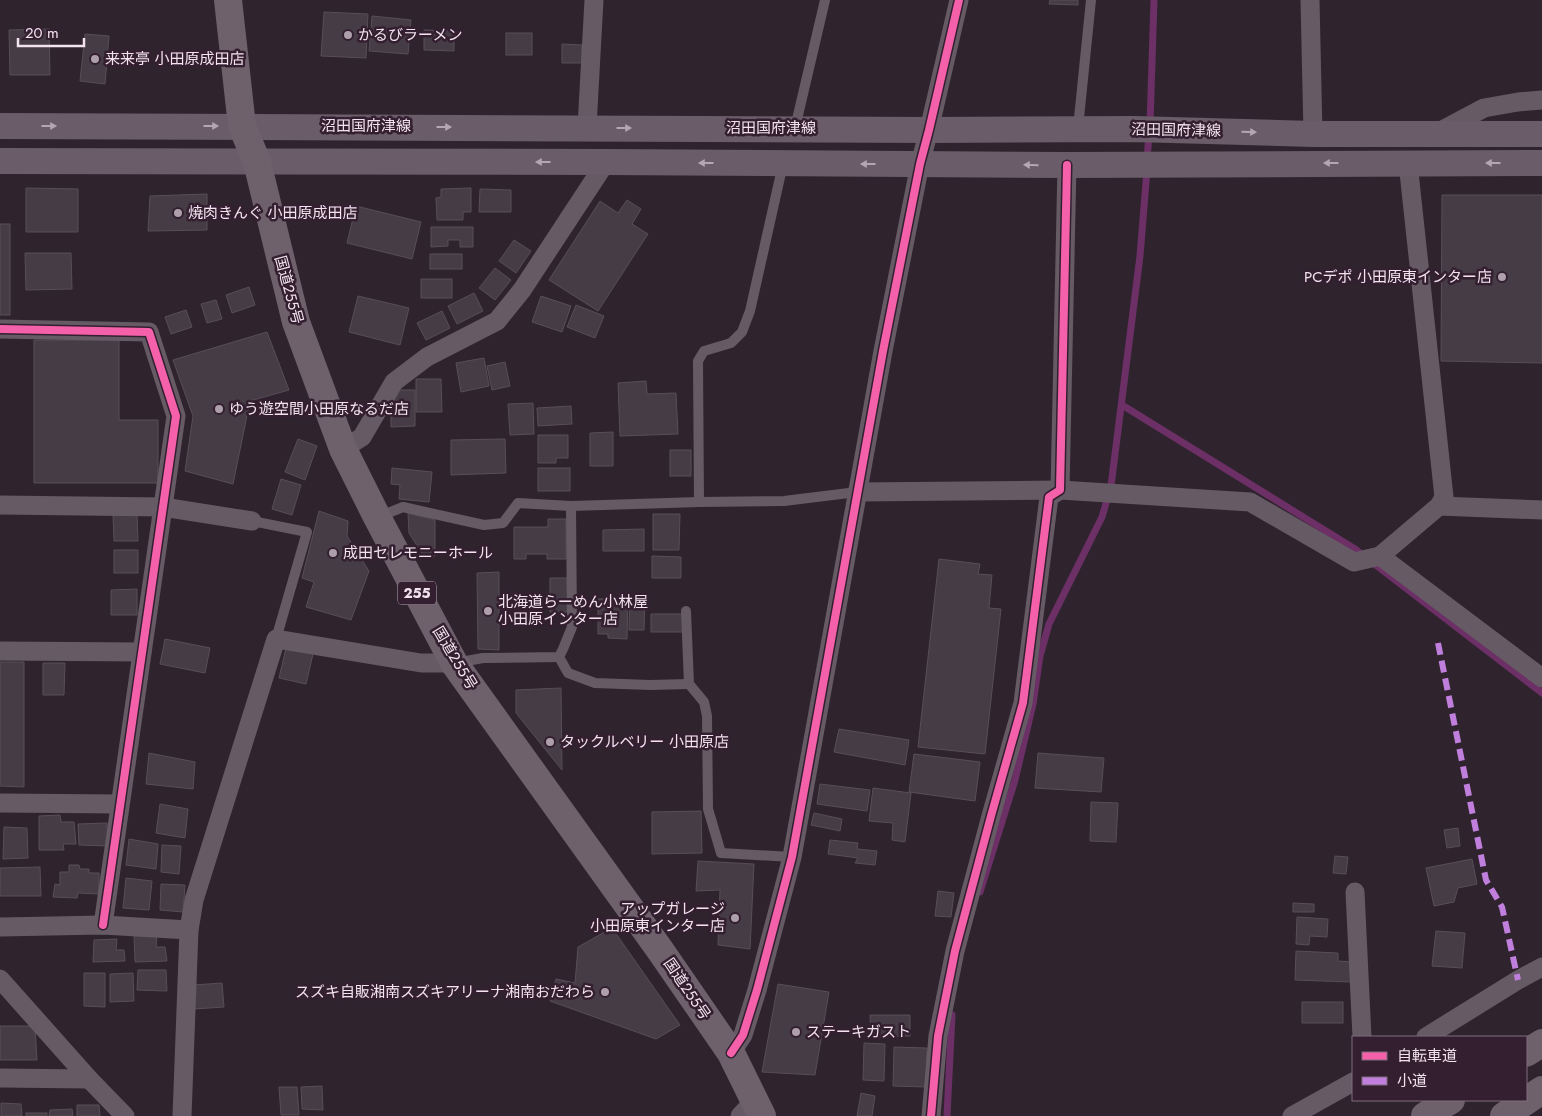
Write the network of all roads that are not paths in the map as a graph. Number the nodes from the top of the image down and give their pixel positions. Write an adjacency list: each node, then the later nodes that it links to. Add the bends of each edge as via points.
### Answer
1 (228, 0): 9 (highway, 国道255号 / 255)
2 (594, 0): 10 (street)
3 (825, 0): 11 (lane)
4 (959, 0): 13 (street)
5 (1090, 0): 12 (lane)
6 (1310, 0): 15 (street)
7 (1542, 100): 14 (street, via 1484,108)
8 (0, 126): 9 (main road, 沼田国府津線, one-way to 9)
9 (242, 126): 10 (main road, 沼田国府津線, one-way to 10); 18 (highway, 国道255号 / 255)
10 (587, 128): 11 (main road, 沼田国府津線, one-way to 11)
11 (795, 128): 13 (main road, 沼田国府津線)
12 (1078, 129): 13 (main road, 沼田国府津線); 15 (main road, 沼田国府津線, one-way to 15)
13 (930, 130): 23 (street)
14 (1436, 133): 15 (main road, 沼田国府津線); 16 (main road, 沼田国府津線)
15 (1313, 134)
16 (1542, 134)
17 (0, 161): 18 (main road)
18 (257, 162): 19 (main road, one-way to 18); 26 (highway, 国道255号 / 255, via 296,322)
19 (606, 162): 20 (main road, one-way to 19); 26 (street, via 522,290 497,321 427,357 394,382 362,437)
20 (783, 163): 23 (main road, one-way to 20); 29 (lane, via 750,311 742,332 731,342 704,351 698,361)
21 (1408, 163): 22 (main road, one-way to 21); 24 (main road, one-way to 24); 32 (street, via 1444,497)
22 (1542, 163)
23 (920, 164): 24 (main road, one-way to 23); 28 (street)
24 (1067, 166): 27 (street)
25 (0, 329): 33 (street, via 149,332 176,416)
26 (343, 449): 35 (highway, 国道255号 / 255)
27 (1060, 490): 28 (street); 37 (street, via 1250,502 1354,562); 73 (street, via 1049,497 1023,703 955,951 938,1036)
28 (857, 492): 29 (lane, via 784,501); 48 (street)
29 (700, 502): 31 (lane)
30 (0, 505): 33 (street)
31 (571, 506): 35 (lane, via 518,503 503,523 484,525 403,508); 42 (lane, via 572,627)
32 (1439, 506): 34 (street); 37 (street)
33 (163, 507): 36 (street); 41 (street)
34 (1542, 510)
35 (377, 517): 43 (highway, 国道255号 / 255)
36 (252, 521): 39 (lane, via 307,532)
37 (1380, 556): 44 (street)
38 (686, 611): 45 (lane)
39 (276, 639): 43 (street, via 422,662); 52 (street, via 194,900)
40 (0, 651): 41 (street)
41 (142, 652): 47 (street)
42 (558, 657): 43 (lane, via 483,658); 45 (lane, via 568,674 595,683)
43 (454, 663): 59 (highway, 国道255号 / 255)
44 (1542, 678)
45 (689, 684): 48 (lane, via 704,702 707,716 708,809 721,853)
46 (0, 803): 47 (street)
47 (120, 804): 50 (street)
48 (792, 858): 59 (street, via 743,1035)
49 (1355, 892): 55 (street)
50 (103, 925): 51 (street); 52 (street)
51 (0, 926)
52 (189, 930): 72 (street)
53 (1542, 967): 56 (street)
54 (0, 980): 61 (street)
55 (1362, 1036)
56 (1428, 1036)
57 (1542, 1042): 58 (highway)
58 (1527, 1052)
59 (731, 1054): 70 (highway, 国道255号 / 255)
60 (0, 1078): 61 (street)
61 (89, 1079): 71 (street)
62 (1542, 1081): 64 (highway)
63 (1352, 1083): 74 (street)
64 (1527, 1089)
65 (1542, 1090): 66 (highway)
66 (1527, 1100)
67 (1449, 1101): 75 (highway)
68 (1508, 1101): 76 (highway)
69 (1526, 1101): 77 (highway)
70 (752, 1111)
71 (125, 1116)
72 (182, 1116)
73 (931, 1116)
74 (1292, 1116)
75 (1425, 1116)
76 (1483, 1116)
77 (1504, 1116)

